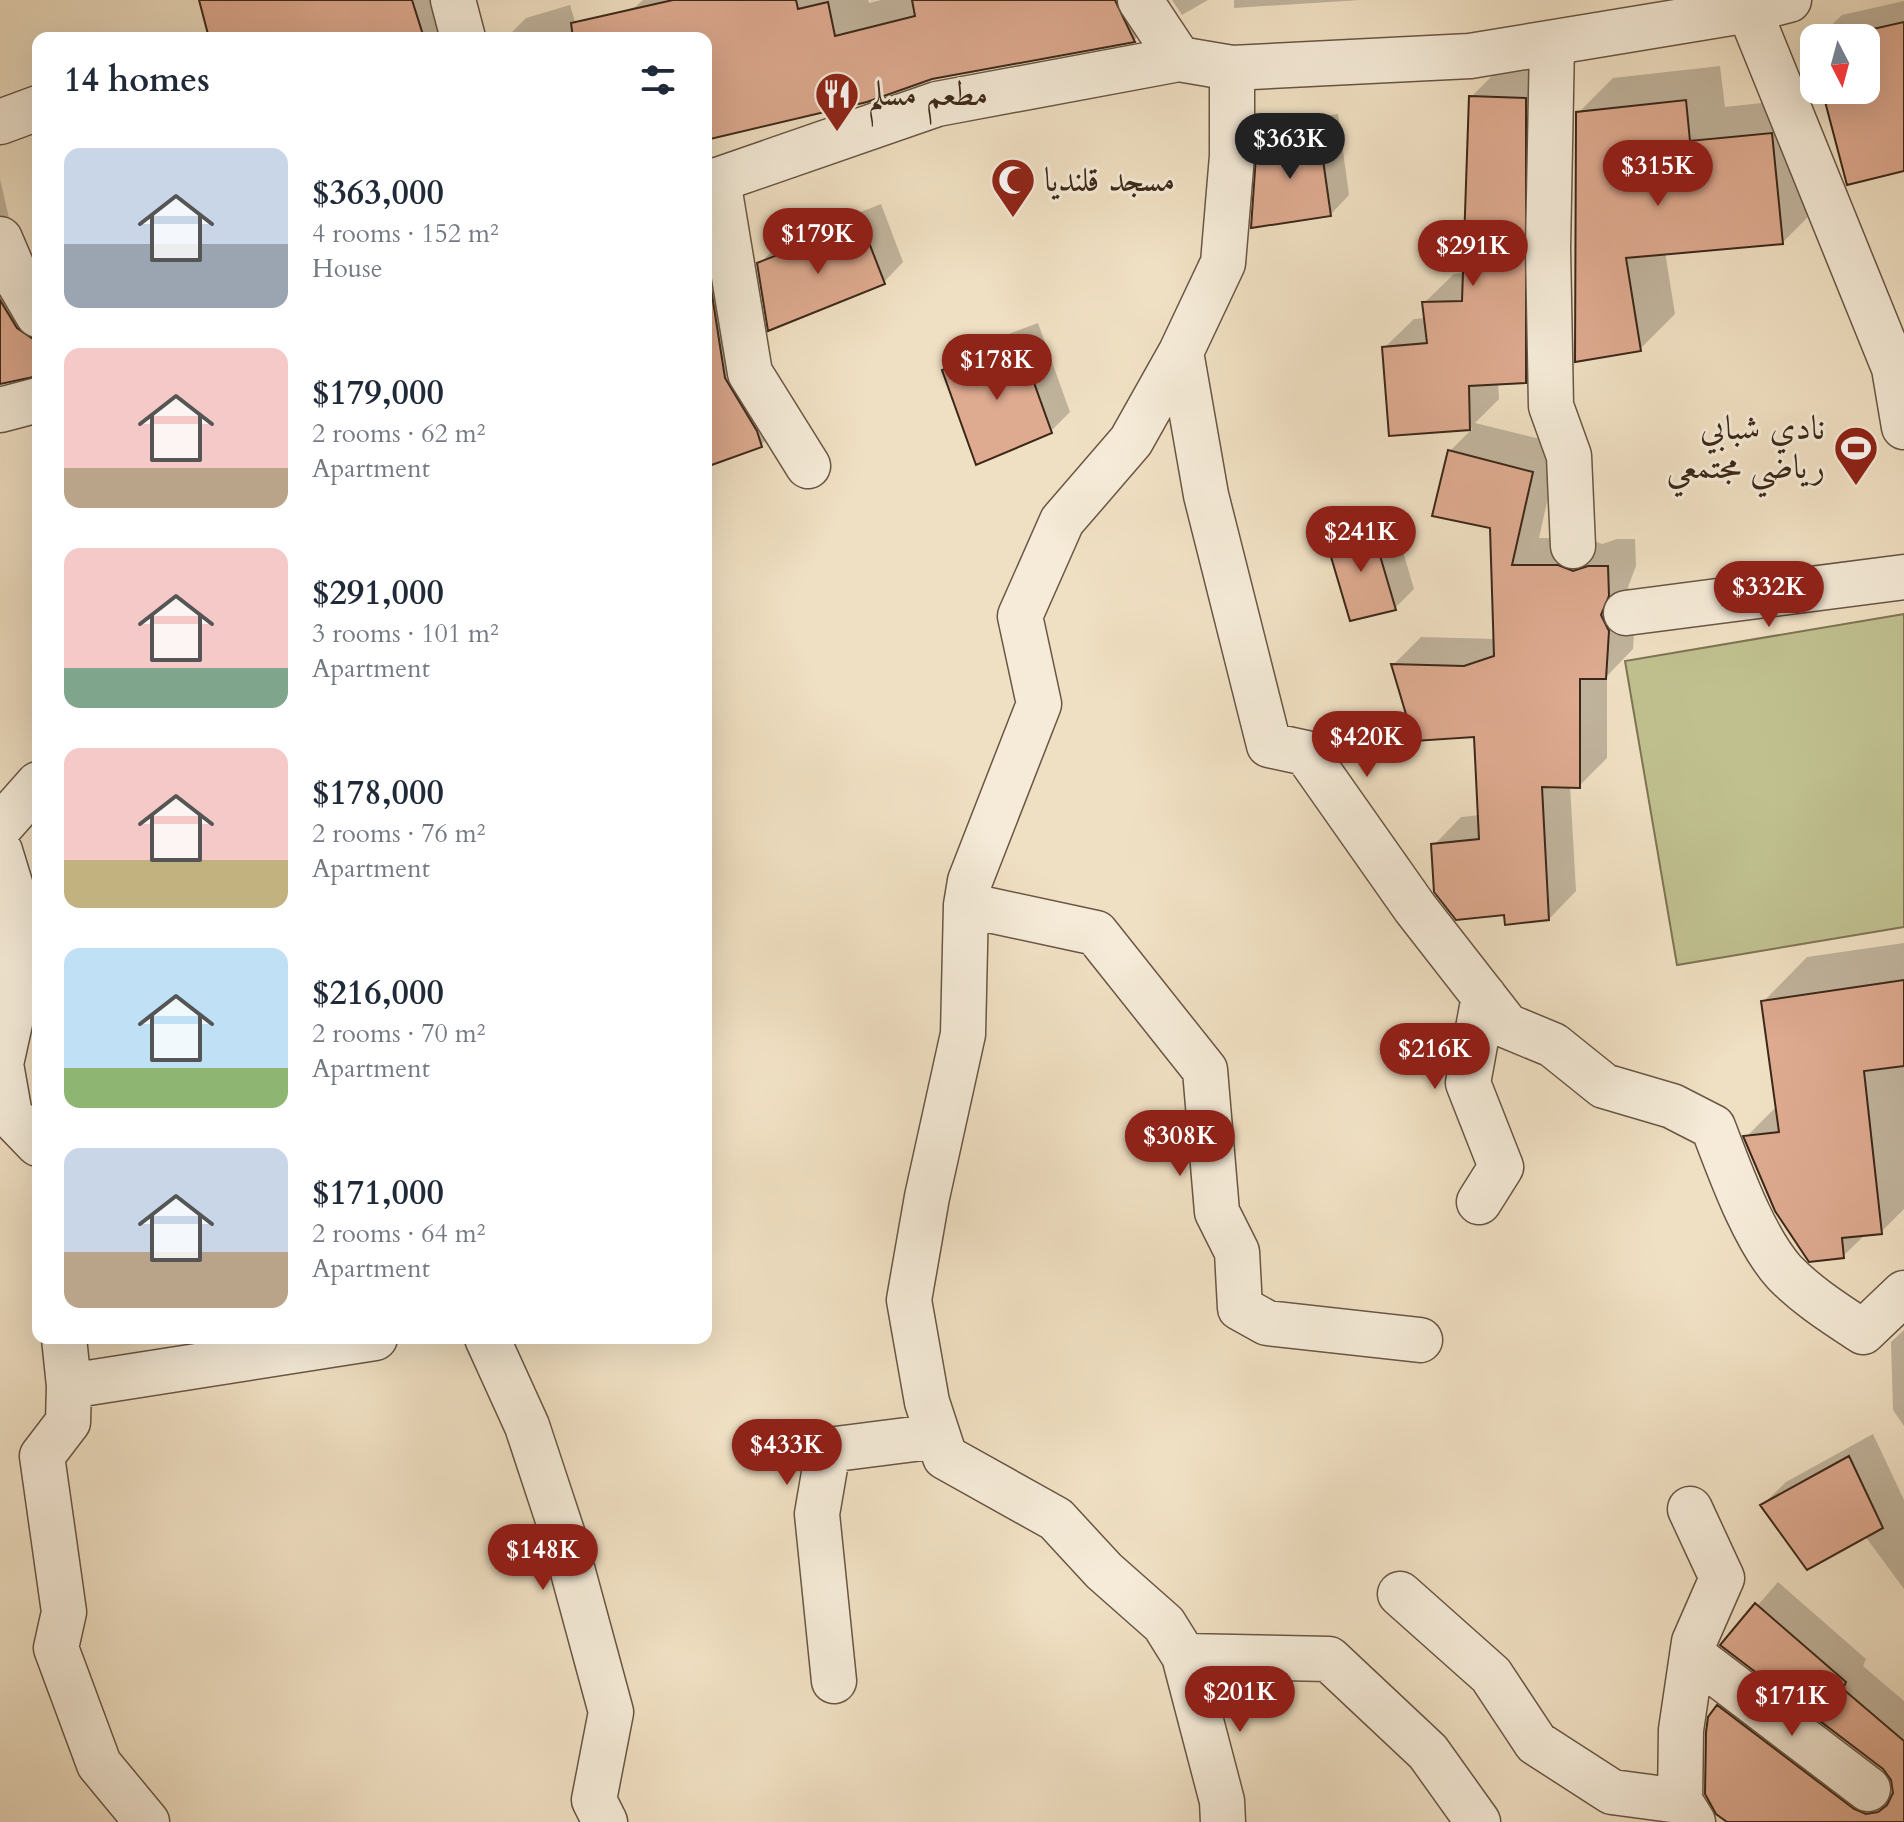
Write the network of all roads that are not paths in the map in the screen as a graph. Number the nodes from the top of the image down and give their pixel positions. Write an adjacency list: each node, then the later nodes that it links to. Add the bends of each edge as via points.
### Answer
1 (453, 0): 4 (street)
2 (1140, 0): 6 (street)
3 (1769, 5): 5 (street); 16 (street, via 1894,368)
4 (461, 32)
5 (1552, 43): 7 (street, via 1470,56); 18 (street, via 1551,406 1569,456)
6 (1179, 59): 7 (street); 10 (street, via 937,104)
7 (1232, 68): 13 (street, via 1232,156 1223,263)
8 (32, 110): 9 (street)
9 (0, 122)
10 (712, 182): 17 (street, via 750,373)
11 (0, 239): 12 (street)
12 (32, 305)
13 (1181, 352): 24 (street, via 1131,441 1062,521 1020,616 1039,704 970,881); 25 (street, via 1206,495 1269,745 1306,753)
14 (32, 402): 15 (street)
15 (0, 410)
16 (1904, 427)
17 (808, 466)
18 (1573, 546)
19 (1904, 577): 20 (street)
20 (1626, 613)
21 (32, 791): 22 (street)
22 (0, 827)
23 (0, 851): 26 (street, via 15,900 14,1005 1,1064)
24 (966, 905): 29 (street, via 1096,933 1205,1070 1217,1212 1237,1252 1240,1308 1267,1323); 34 (street, via 963,1034 909,1300)
25 (1484, 996): 27 (street, via 1468,1083 1501,1167); 28 (street, via 1507,1026 1553,1045 1604,1086 1672,1106 1713,1127 1735,1185 1783,1271 1825,1307 1863,1332)
26 (16, 1125)
27 (1479, 1202)
28 (1904, 1293)
29 (1420, 1340)
30 (65, 1344): 33 (street)
31 (337, 1344): 33 (street)
32 (490, 1344): 44 (street, via 527,1426 563,1535 611,1712 594,1800)
33 (69, 1386): 43 (street, via 68,1422 42,1456 64,1612 56,1648 99,1764)
34 (938, 1436): 38 (street, via 945,1457 1056,1519 1164,1624); 39 (street, via 828,1450 817,1514)
35 (1690, 1509): 37 (street, via 1722,1578)
36 (1400, 1594): 41 (street, via 1491,1675 1536,1743)
37 (1692, 1655): 40 (street); 42 (street, via 1681,1730)
38 (1184, 1656): 45 (street); 46 (street, via 1329,1659 1428,1752)
39 (834, 1681)
40 (1868, 1789)
41 (1602, 1807): 42 (street)
42 (1687, 1811)
43 (147, 1822)
44 (605, 1822)
45 (1223, 1822)
46 (1478, 1822)

